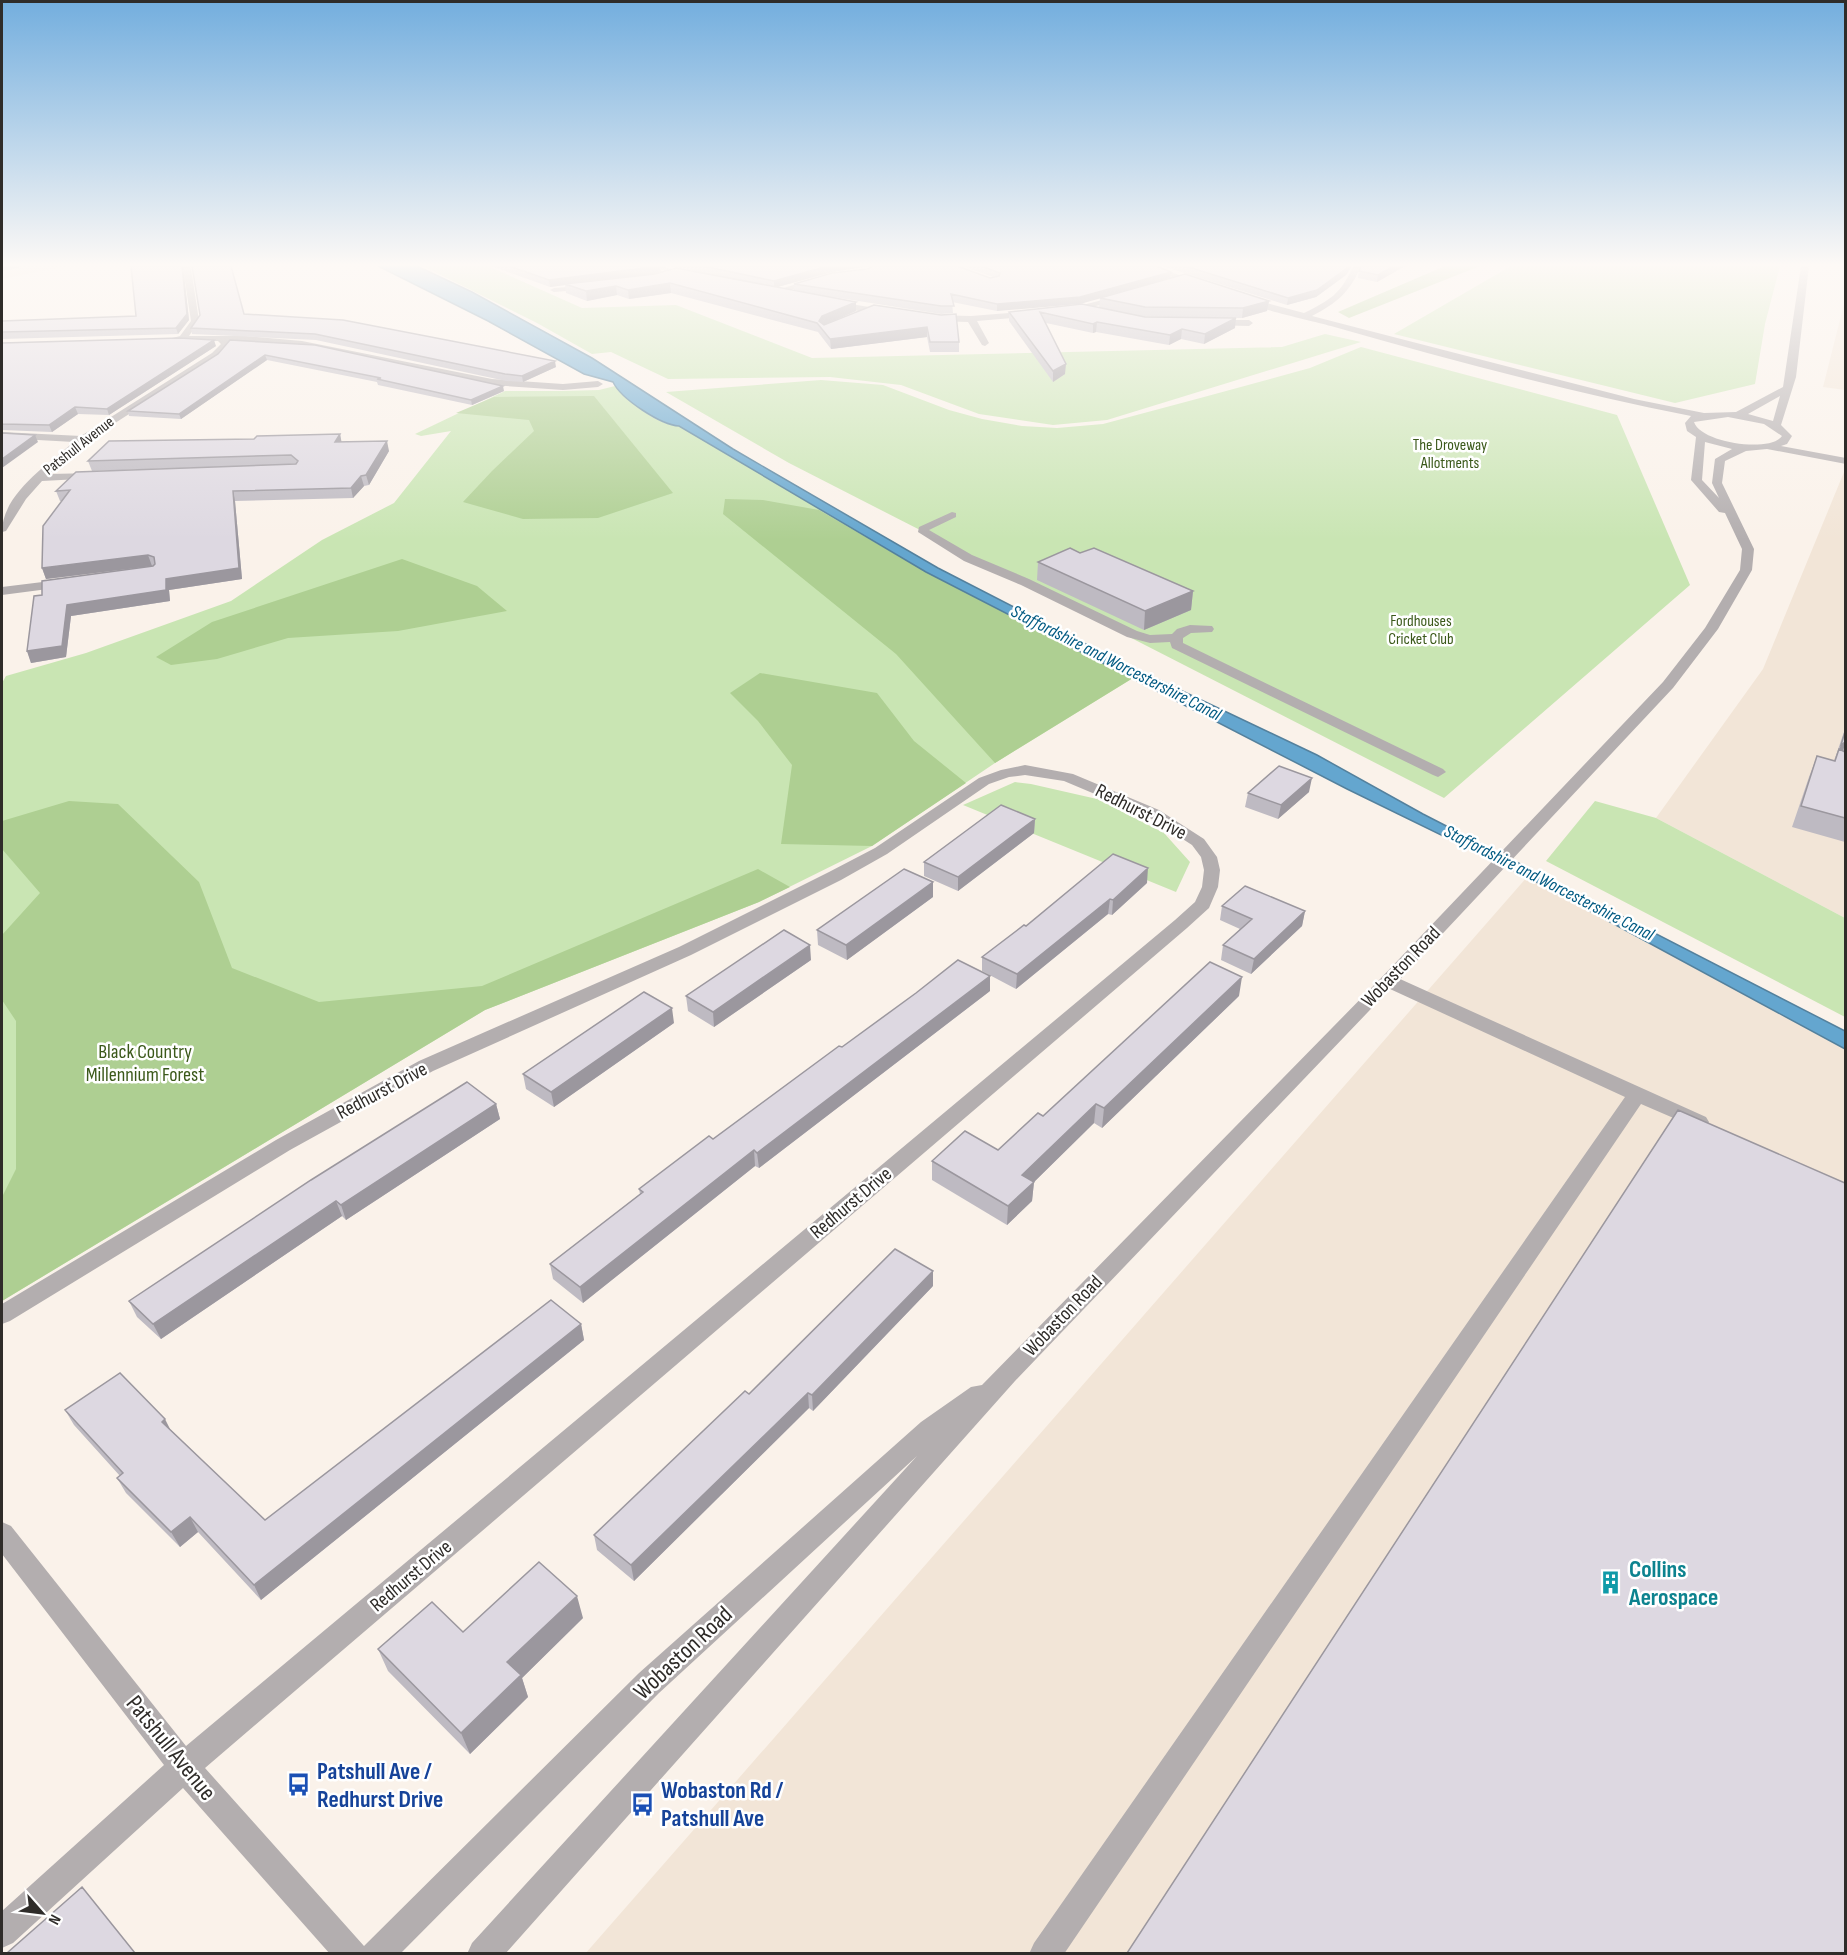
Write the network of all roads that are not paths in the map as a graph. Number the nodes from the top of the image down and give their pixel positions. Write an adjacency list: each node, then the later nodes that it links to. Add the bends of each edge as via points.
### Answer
1 (211, 357): 14 (street, Patshull Avenue)
2 (373, 357): 5 (street, via 506,386)
3 (1460, 357): 7 (street)
4 (1792, 357): 6 (street)
5 (598, 384)
6 (1788, 388): 9 (street); 11 (street)
7 (1634, 402): 8 (street); 10 (street)
8 (1705, 416): 9 (street); 10 (street)
9 (1736, 416): 11 (street)
10 (1690, 423): 13 (street, via 1691,429)
11 (1776, 426): 16 (street, via 1792,437)
12 (2, 435): 14 (street)
13 (1701, 436): 17 (street); 24 (street, via 1696,480)
14 (83, 439): 21 (street, Patshull Avenue)
15 (1817, 444): 18 (street)
16 (1768, 446): 17 (street); 19 (street)
17 (1747, 447): 24 (street, Wobaston Road, via 1720,459 1717,483)
18 (1845, 451)
19 (1845, 461)
20 (108, 476): 21 (street)
21 (39, 478): 23 (street, Patshull Avenue)
22 (952, 515): 28 (street, via 923,529 924,532 968,558 1132,634 1150,639)
23 (2, 529)
24 (1742, 532): 32 (street, Wobaston Road, via 1748,549 1746,570 1711,628 1668,685)
25 (82, 581): 26 (street)
26 (2, 591)
27 (1207, 628): 28 (street, via 1194,628)
28 (1176, 638): 30 (street, via 1177,645)
29 (1278, 676): 30 (street)
30 (1259, 685): 31 (street)
31 (1438, 772)
32 (1388, 981): 33 (street); 36 (street, Wobaston Road)
33 (1636, 1095): 34 (street); 43 (street)
34 (1720, 1131)
35 (2, 1315): 38 (street, Redhurst Drive, via 283,1144 426,1066 685,951 835,876 881,851 984,781 1025,770 1068,777 1162,818 1198,842 1209,857 1210,887 1203,903 1181,924)
36 (1007, 1374): 41 (street, Wobaston Road, via 930,1429 649,1683); 42 (street, Wobaston Road)
37 (2, 1534): 38 (street, Patshull Avenue)
38 (183, 1767): 39 (street, Redhurst Drive); 40 (street, Patshull Avenue)
39 (2, 1932)
40 (352, 1953)
41 (377, 1953)
42 (483, 1953)
43 (1045, 1953)

